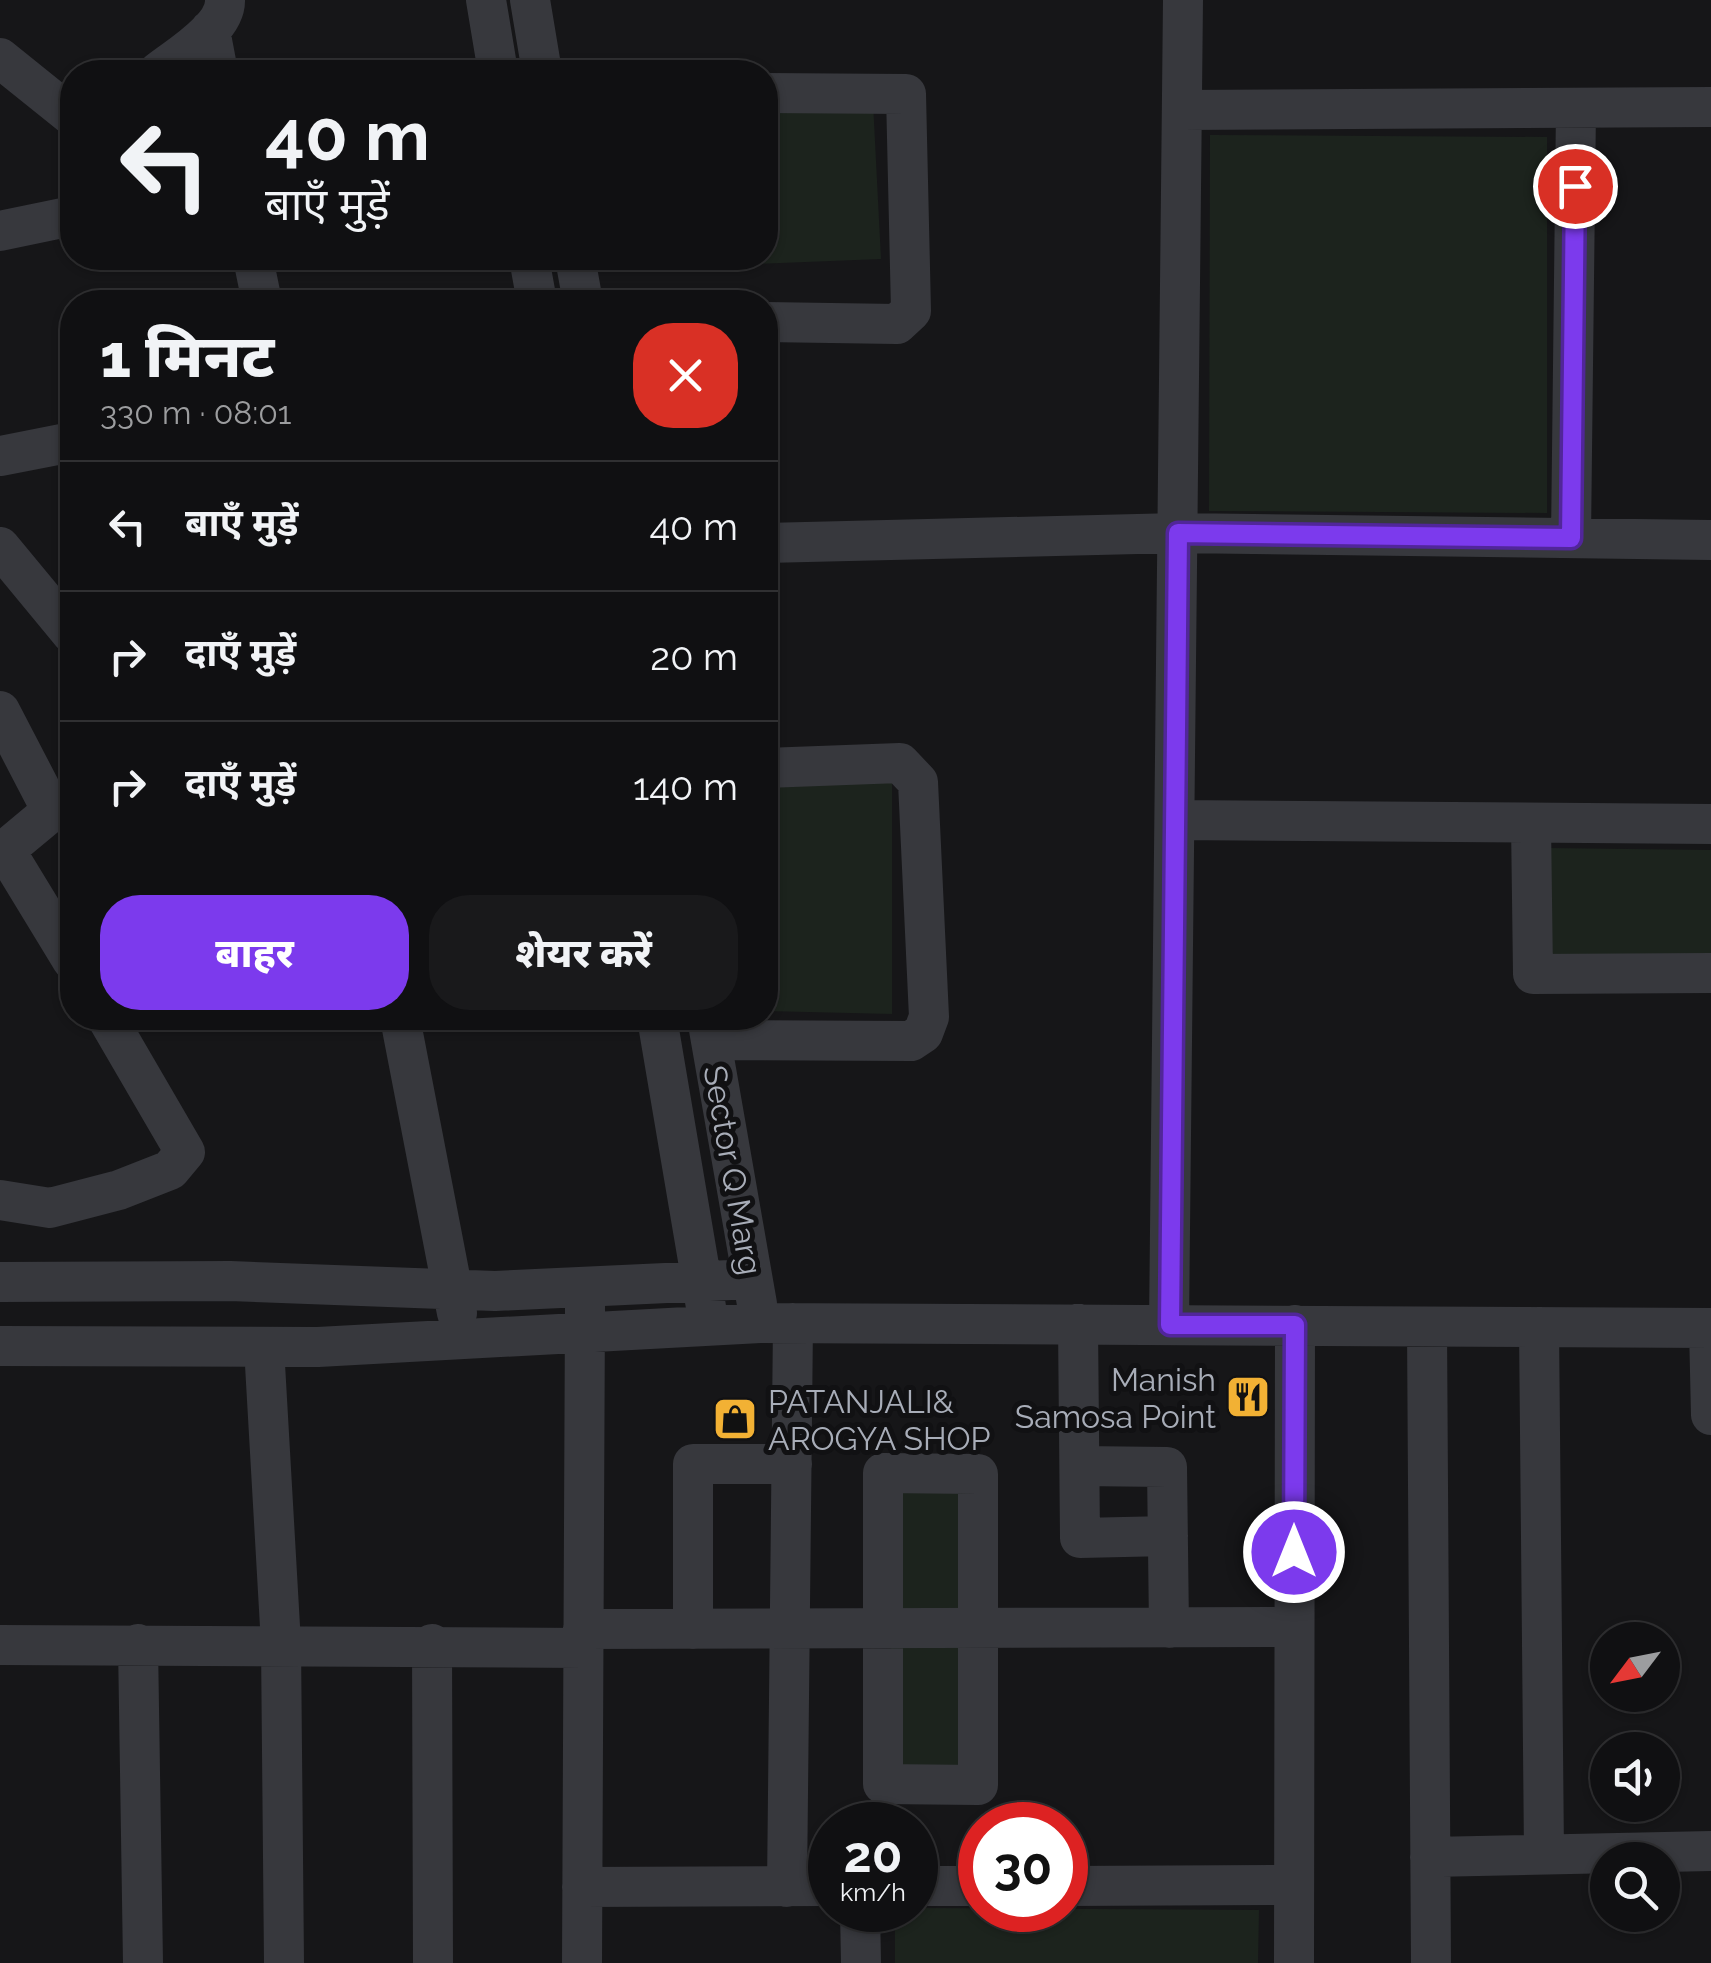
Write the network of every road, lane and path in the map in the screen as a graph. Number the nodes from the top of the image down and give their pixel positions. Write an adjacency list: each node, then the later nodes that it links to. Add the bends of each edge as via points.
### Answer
1 (486, 0): 8 (street)
2 (530, 0): 9 (street)
3 (1183, 0): 14 (street)
4 (217, 15): 6 (street); 7 (street)
5 (0, 58): 11 (street)
6 (170, 60)
7 (218, 60)
8 (496, 60)
9 (540, 60)
10 (778, 93): 18 (street, via 906,94 910,310 897,324)
11 (60, 106)
12 (1711, 107): 13 (street)
13 (1576, 108): 14 (street); 22 (street)
14 (1182, 110): 21 (street)
15 (0, 199): 17 (street)
16 (60, 219): 17 (street)
17 (16, 228)
18 (778, 322)
19 (60, 444): 20 (street)
20 (0, 456)
21 (1178, 533): 22 (street); 24 (street); 29 (street)
22 (1571, 538): 23 (street)
23 (1711, 540)
24 (778, 543)
25 (0, 547): 26 (street)
26 (60, 620)
27 (0, 711): 32 (street, via 52,811 5,850)
28 (778, 768): 38 (street, via 900,764 918,782 929,1017 911,1041)
29 (1175, 820): 30 (street); 48 (street)
30 (1532, 823): 31 (street); 33 (street, via 1532,974)
31 (1711, 824)
32 (60, 940)
33 (1711, 973)
34 (115, 1030): 39 (street, via 184,1152 170,1170 119,1190 50,1208)
35 (402, 1030): 44 (street)
36 (660, 1030): 42 (street)
37 (709, 1030): 41 (street, Sector Q Marg)
38 (726, 1030)
39 (0, 1200)
40 (4, 1275): 44 (street)
41 (752, 1279): 42 (street); 45 (street, Sector Q Marg)
42 (702, 1283): 43 (street); 47 (street)
43 (585, 1288): 44 (street); 53 (street)
44 (452, 1289): 54 (street)
45 (776, 1323): 46 (street); 47 (street); 58 (street, Sector Q Marg)
46 (1078, 1324): 48 (street); 59 (street)
47 (709, 1325): 53 (street)
48 (1170, 1325): 49 (street)
49 (1295, 1325): 50 (street); 61 (street)
50 (1427, 1326): 51 (street); 74 (street)
51 (1539, 1327): 52 (street); 73 (street)
52 (1710, 1328): 57 (street)
53 (584, 1332): 54 (street); 67 (street)
54 (461, 1339): 56 (street)
55 (0, 1346): 56 (street)
56 (264, 1346): 70 (street)
57 (1711, 1416)
58 (792, 1464): 62 (street, Sector Q Marg); 66 (street, via 694,1464)
59 (1080, 1466): 60 (street, via 1167,1466); 60 (street, via 1080,1538)
60 (1168, 1536): 65 (street)
61 (1294, 1627): 65 (street); 75 (street)
62 (790, 1628): 63 (street); 66 (street); 76 (street, Sector Q Marg)
63 (883, 1628): 64 (street); 64 (street, via 884,1473 978,1474); 64 (street, via 883,1784 978,1784)
64 (978, 1628): 65 (street)
65 (1168, 1628)
66 (693, 1629): 67 (street)
67 (583, 1639): 71 (street); 79 (street)
68 (0, 1644): 69 (street)
69 (138, 1644): 70 (street); 81 (street)
70 (282, 1644): 71 (street); 82 (street)
71 (432, 1644): 83 (street)
72 (1711, 1852): 73 (street)
73 (1544, 1854): 74 (street)
74 (1430, 1857): 87 (street)
75 (1294, 1885): 78 (street); 86 (street)
76 (788, 1886): 77 (street); 79 (street)
77 (808, 1886)
78 (1088, 1886)
79 (582, 1887): 84 (street)
80 (860, 1932): 85 (street)
81 (143, 1963)
82 (284, 1963)
83 (432, 1963)
84 (582, 1963)
85 (861, 1963)
86 (1294, 1963)
87 (1432, 1963)

